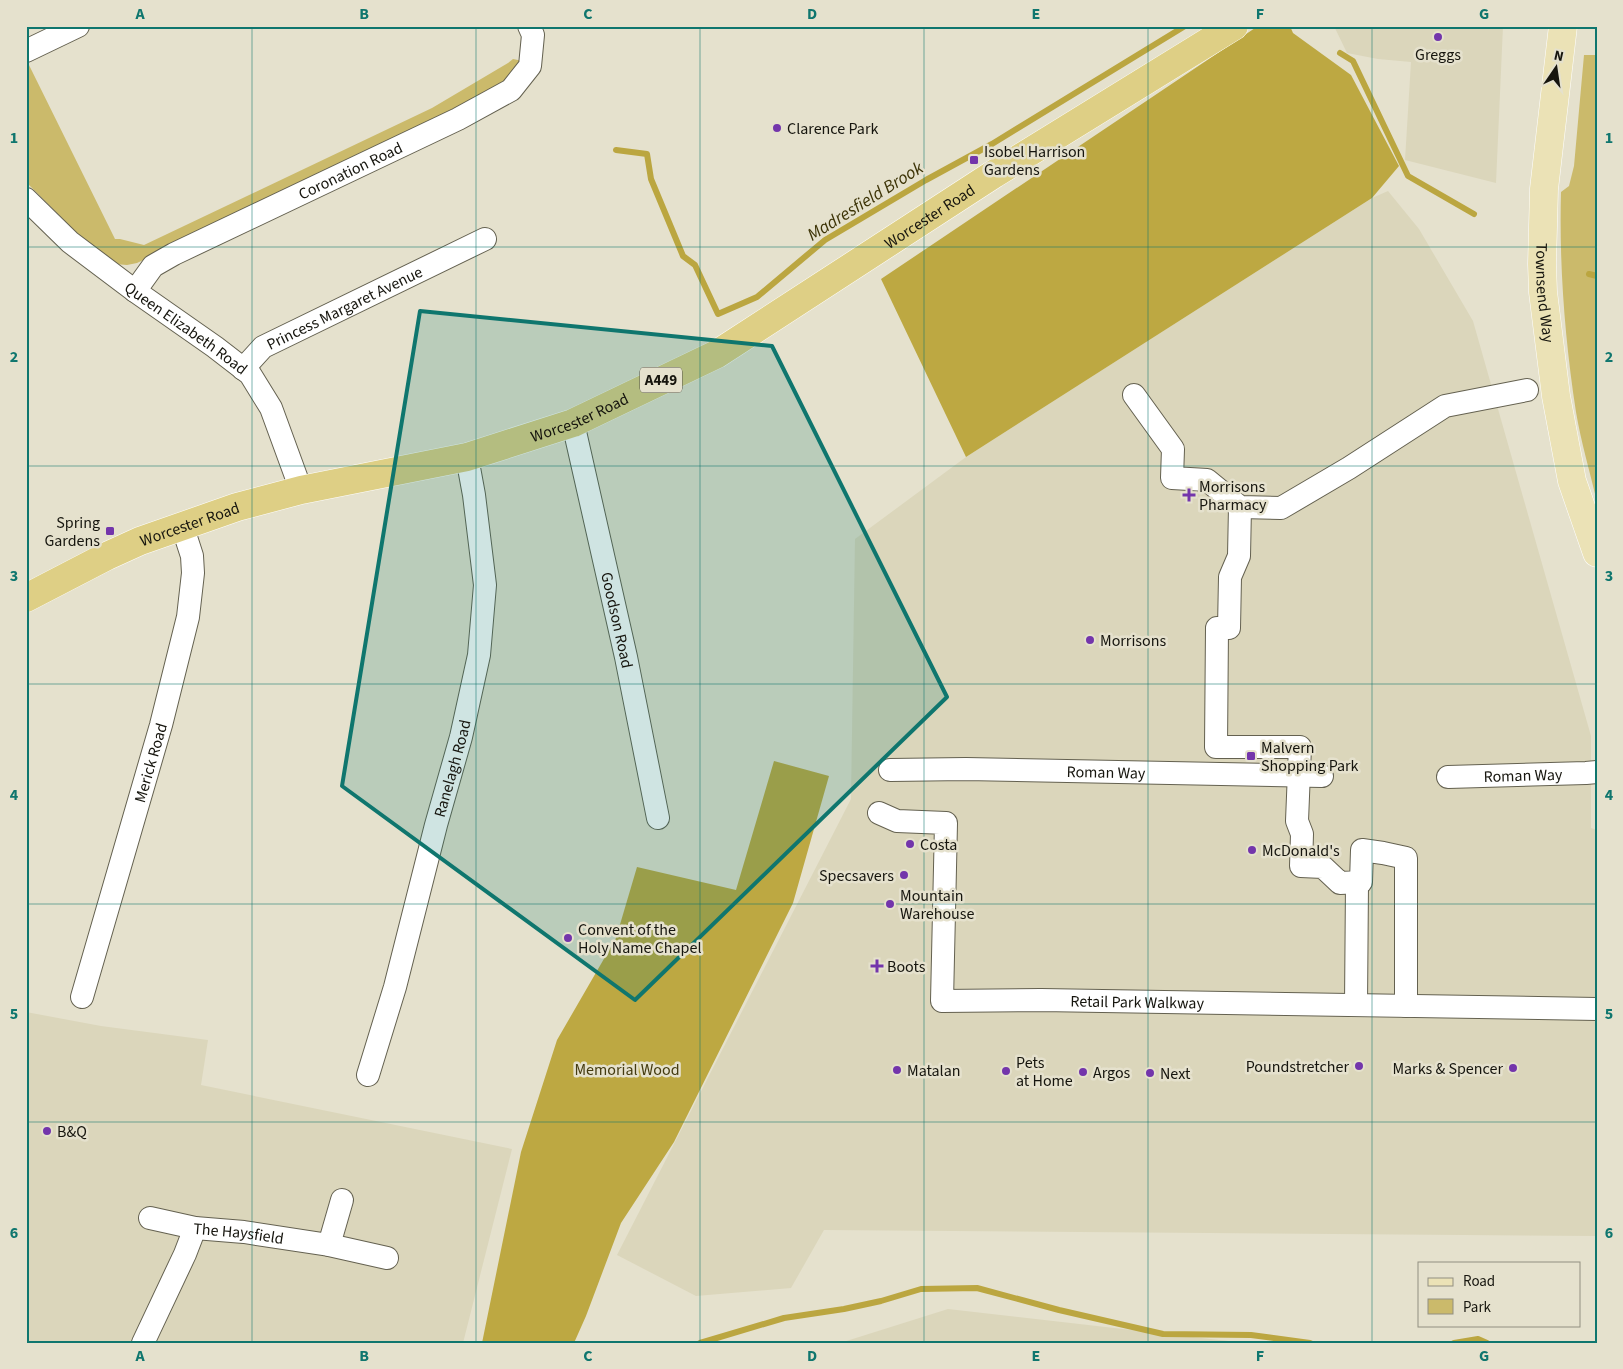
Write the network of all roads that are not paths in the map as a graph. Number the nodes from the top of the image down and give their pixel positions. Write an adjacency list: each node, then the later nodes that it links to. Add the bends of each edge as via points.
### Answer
1 (78, 26): 5 (street)
2 (529, 26): 8 (street, Coronation Road, via 533,35 530,66 511,90 458,119 174,254 153,266)
3 (1234, 26): 12 (highway, Worcester Road / A449, via 1013,162 717,354)
4 (1563, 26): 17 (main road, Townsend Way, via 1544,189 1543,292 1556,396 1572,481)
5 (26, 51)
6 (26, 199): 8 (street, Queen Elizabeth Road, via 70,242)
7 (485, 239): 9 (street, Princess Margaret Avenue, via 446,248 263,347)
8 (135, 291): 9 (street, Queen Elizabeth Road)
9 (244, 369): 14 (street, Queen Elizabeth Road, via 271,408)
10 (1527, 390): 15 (street, via 1445,406 1281,508)
11 (1134, 395): 15 (street, via 1173,449 1172,478 1207,480)
12 (573, 423): 13 (highway, Worcester Road / A449); 25 (street, Goodson Road, via 626,657)
13 (467, 457): 14 (highway, Worcester Road / A449); 31 (street, Ranelagh Road, via 485,585 479,655 461,737 395,987)
14 (301, 490): 16 (highway, Worcester Road / A449)
15 (1240, 507): 21 (street, via 1239,556 1230,577 1230,628 1217,628 1216,747 1300,747)
16 (182, 525): 18 (highway, Worcester Road / A449); 27 (street, Merick Road, via 192,556 188,617 161,725)
17 (1597, 553)
18 (29, 591)
19 (890, 770): 21 (street, Roman Way)
20 (1597, 772): 23 (street, Roman Way)
21 (1299, 776): 22 (street, Roman Way); 26 (street, via 1297,821 1302,834 1301,866 1323,867 1340,882)
22 (1322, 776)
23 (1448, 777)
24 (879, 813): 28 (street, Retail Park Walkway, via 897,821 946,823 942,1001)
25 (658, 818)
26 (1357, 883): 28 (street); 29 (street, via 1361,882 1362,850 1406,858)
27 (82, 997)
28 (1356, 1005): 29 (street, Retail Park Walkway)
29 (1406, 1006): 30 (street, Retail Park Walkway)
30 (1589, 1008)
31 (368, 1075)
32 (342, 1200): 35 (street)
33 (150, 1218): 34 (street, The Haysfield)
34 (195, 1228): 35 (street, The Haysfield, via 244,1232); 37 (street)
35 (328, 1246): 36 (street, The Haysfield)
36 (387, 1258)
37 (143, 1343)

